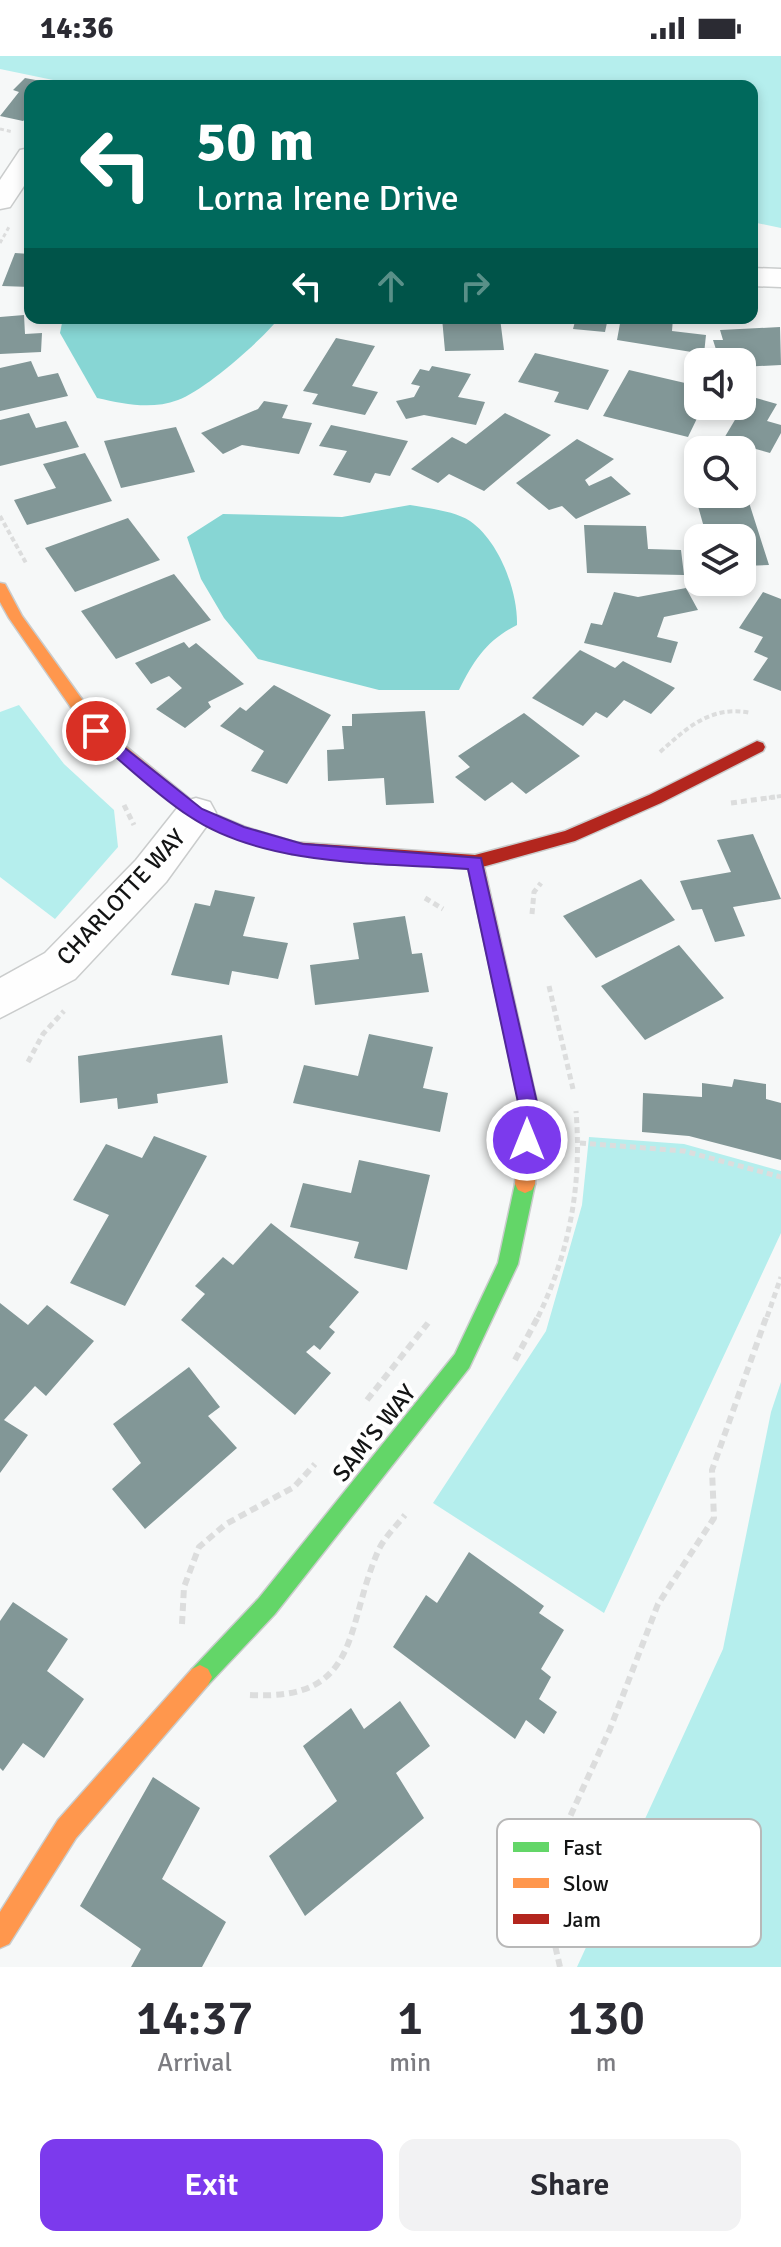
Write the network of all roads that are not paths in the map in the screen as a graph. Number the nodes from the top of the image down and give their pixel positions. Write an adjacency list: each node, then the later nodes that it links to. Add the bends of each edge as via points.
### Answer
1 (0, 143): 2 (street)
2 (24, 148)
3 (24, 165): 4 (street)
4 (0, 201)
5 (758, 277): 6 (street)
6 (781, 278)
7 (0, 588): 9 (street, via 96,731)
8 (757, 747): 10 (street, via 569,836)
9 (196, 813): 10 (street, via 303,851); 11 (street, CHARLOTTE WAY, via 151,871 60,966)
10 (475, 862): 12 (street, SAM'S WAY, via 529,1107 525,1186 508,1264 462,1361 267,1606 67,1829)
11 (0, 1000)
12 (0, 1935)

